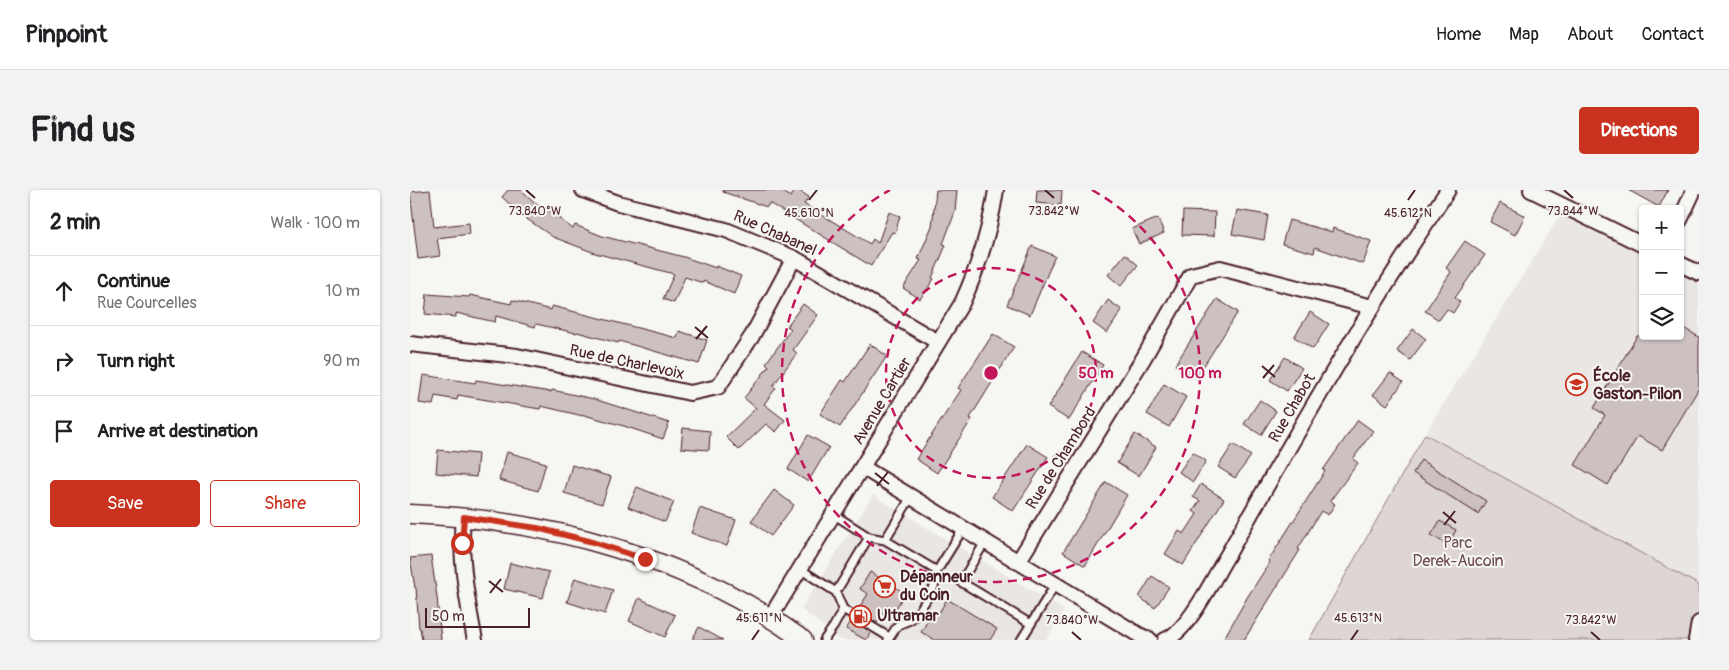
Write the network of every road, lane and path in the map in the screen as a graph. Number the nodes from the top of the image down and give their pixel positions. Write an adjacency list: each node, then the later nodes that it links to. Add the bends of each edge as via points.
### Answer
1 (583, 190): 8 (street, Rue Chabanel, via 618,203 726,230)
2 (996, 190): 12 (street, Avenue Cartier, via 988,234 972,281)
3 (1448, 190): 11 (street, Rue Chabot)
4 (1531, 190): 7 (street)
5 (1694, 190): 6 (street)
6 (1684, 211)
7 (1639, 243)
8 (794, 258): 12 (street, Rue Chabanel); 13 (street, Rue de Charlevoix, via 752,336 718,387 690,393 517,356)
9 (1684, 266): 10 (street)
10 (1699, 273)
11 (1372, 306): 23 (street, Rue de Chambord, via 1220,268 1191,274); 38 (street, Rue Chabot, via 1206,592 1181,630)
12 (938, 342): 14 (street, Avenue Cartier)
13 (410, 344)
14 (862, 467): 15 (street); 17 (street, Avenue Cartier)
15 (911, 497): 19 (street); 21 (lane)
16 (410, 514): 18 (street)
17 (834, 514): 20 (lane); 24 (street, Avenue Cartier)
18 (464, 517): 29 (street, via 537,528 617,549 688,576); 33 (street, via 462,543)
19 (963, 528): 22 (street); 25 (lane)
20 (869, 536): 21 (lane); 27 (lane)
21 (885, 540): 25 (lane)
22 (985, 542): 23 (street); 31 (lane, via 961,582)
23 (1018, 562): 26 (street)
24 (800, 569): 27 (lane); 29 (street, Avenue Cartier)
25 (937, 571): 32 (lane, via 934,587 918,613 898,625)
26 (1056, 585): 31 (lane); 37 (street)
27 (836, 592): 28 (lane)
28 (843, 609): 32 (lane); 35 (lane)
29 (770, 618): 34 (street)
30 (1699, 623): 39 (street)
31 (1030, 624): 36 (lane)
32 (888, 638)
33 (475, 640)
34 (803, 640)
35 (824, 640)
36 (1021, 640)
37 (1150, 640)
38 (1165, 640)
39 (1696, 640)

